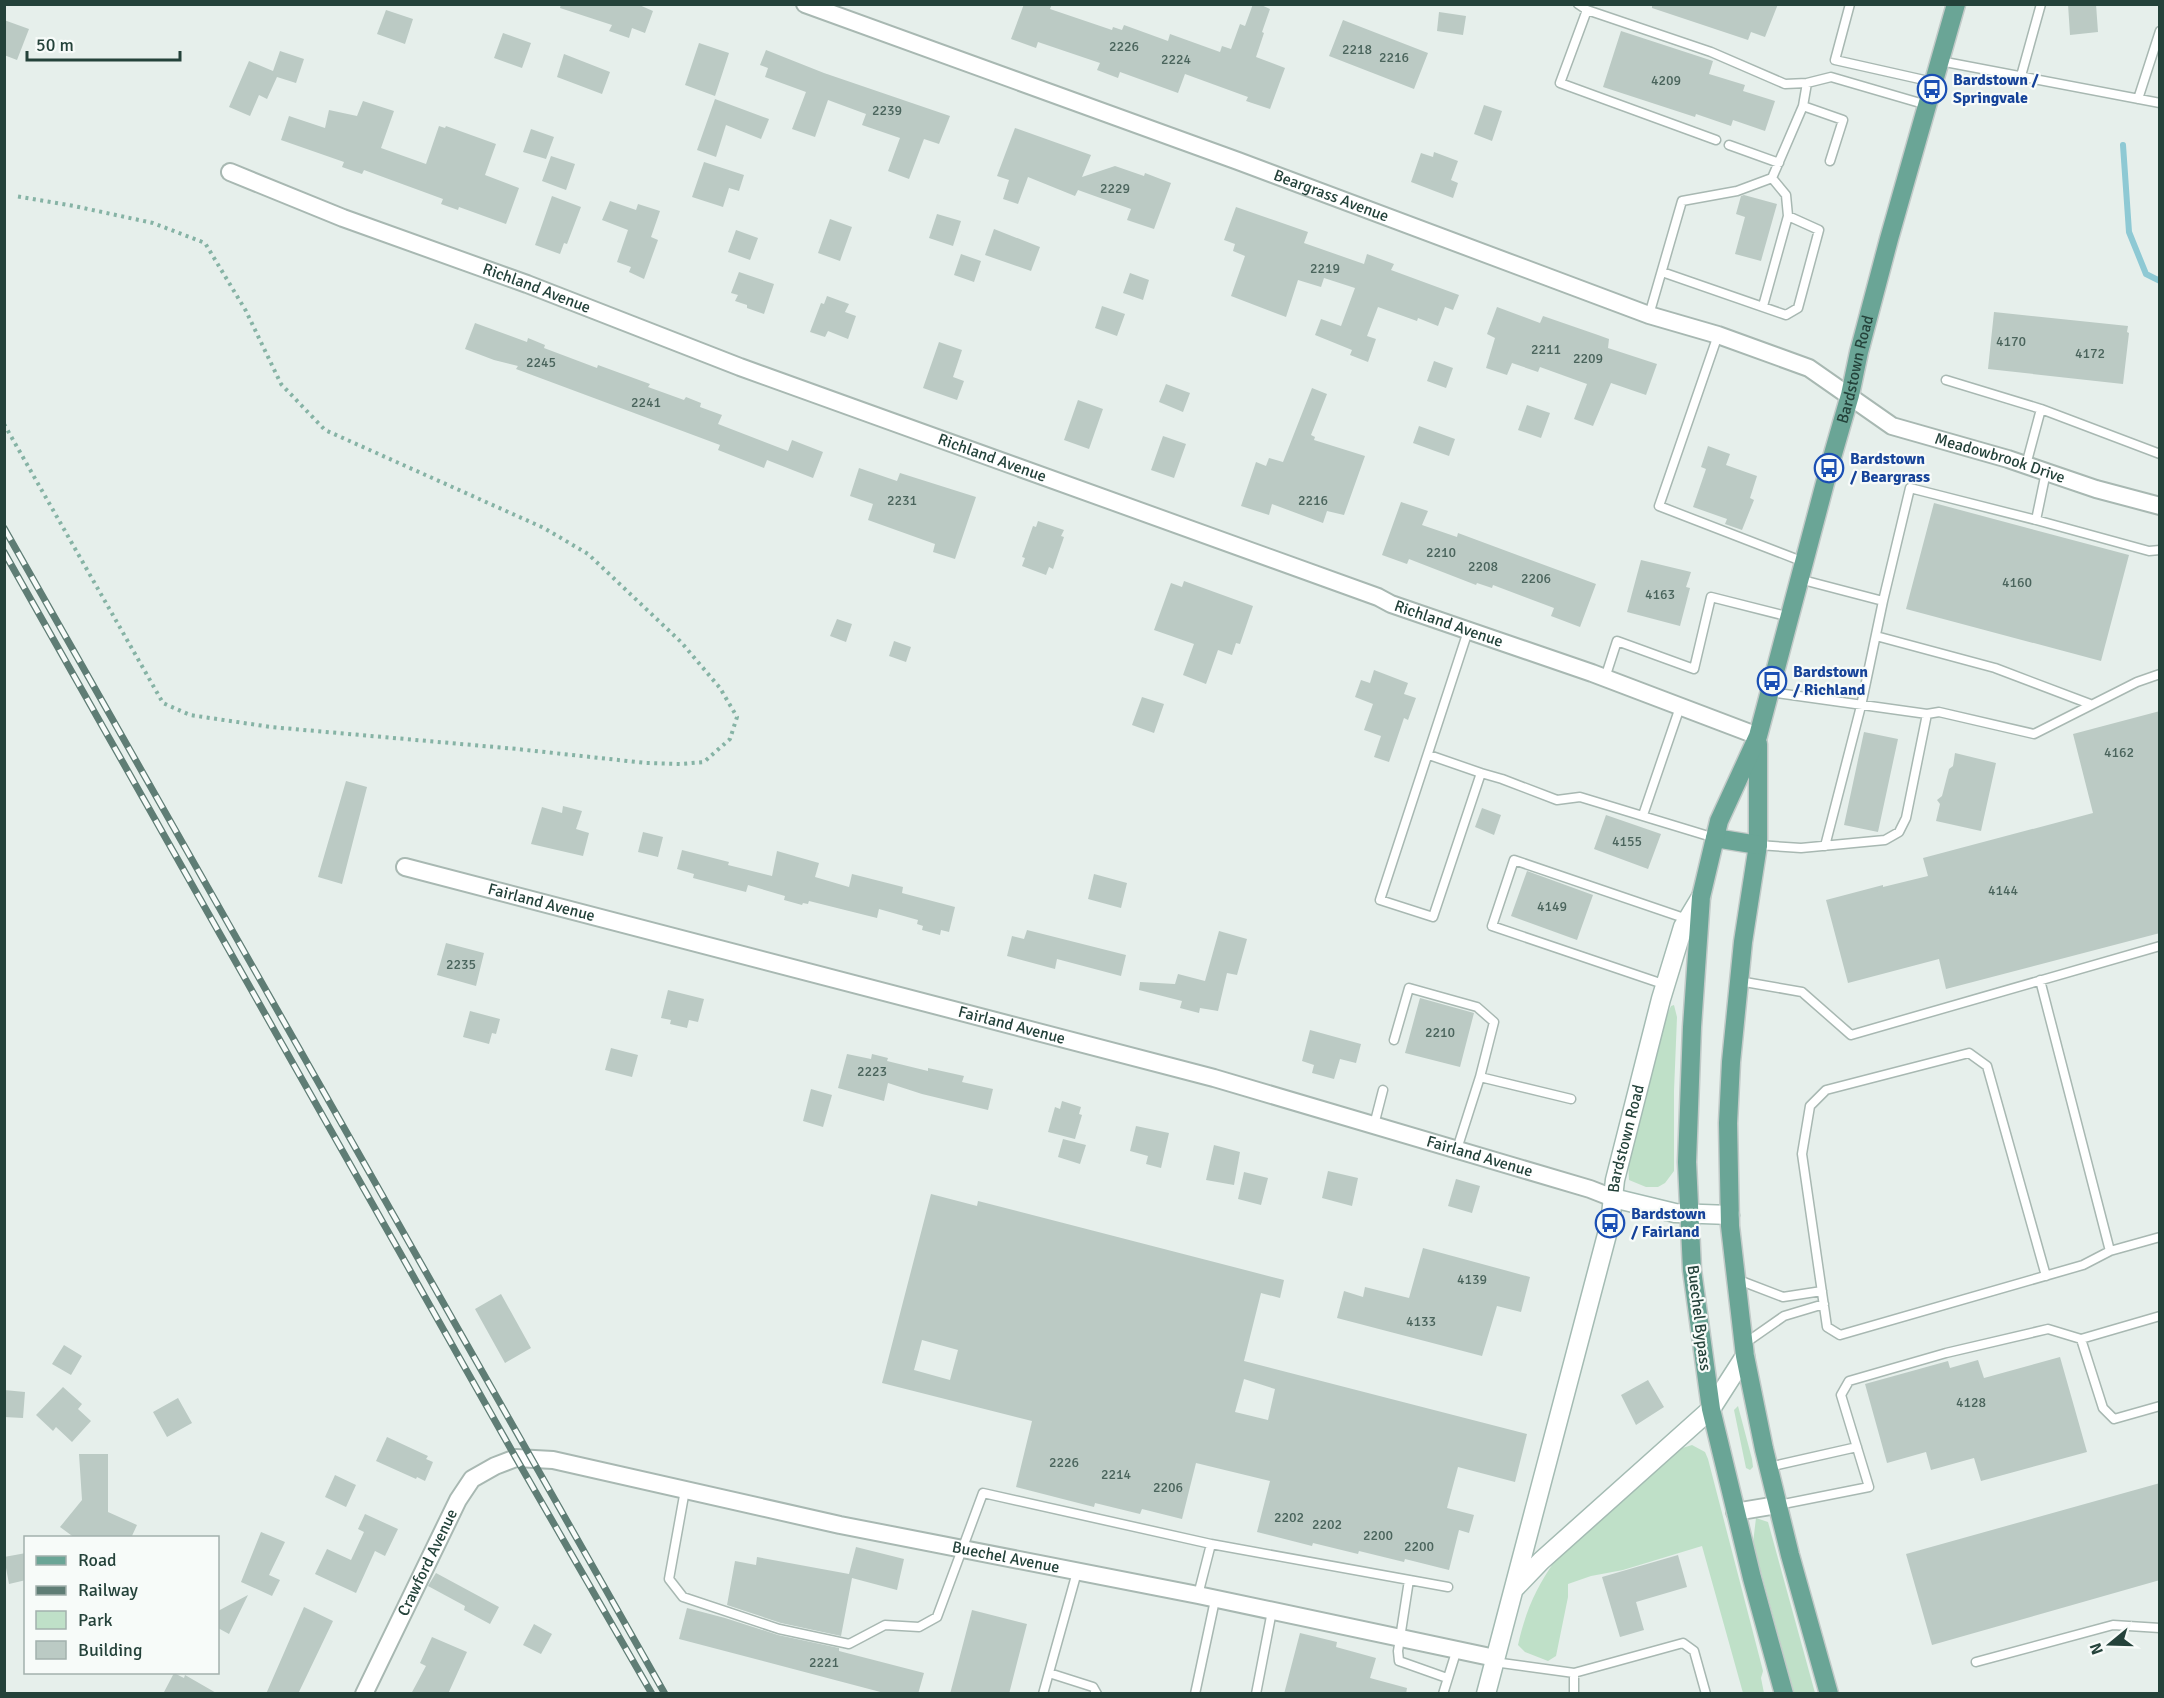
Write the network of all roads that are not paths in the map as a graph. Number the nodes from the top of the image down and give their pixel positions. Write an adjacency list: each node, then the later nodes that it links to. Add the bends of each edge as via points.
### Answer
1 (805, 4): 27 (street, Beargrass Avenue)
2 (1578, 4): 6 (lane)
3 (1850, 4): 8 (lane)
4 (1956, 4): 9 (main road, Bardstown Road)
5 (2041, 4): 10 (lane)
6 (1587, 10): 13 (lane, via 1711,52 1785,84); 18 (lane, via 1560,83)
7 (2160, 31): 14 (lane)
8 (1835, 60): 11 (lane); 12 (lane)
9 (1940, 61): 10 (lane); 12 (main road, Bardstown Road)
10 (2022, 76): 14 (lane)
11 (1831, 77): 13 (lane); 16 (lane)
12 (1934, 82): 16 (main road, Bardstown Road)
13 (1807, 83): 17 (lane)
14 (2138, 99): 15 (lane)
15 (2160, 103)
16 (1928, 105): 30 (main road, Bardstown Road)
17 (1803, 106): 20 (lane, via 1843,120); 21 (lane)
18 (1716, 140)
19 (1729, 145): 21 (lane)
20 (1830, 161)
21 (1779, 163): 23 (lane)
22 (230, 172): 41 (street, Richland Avenue, via 740,367)
23 (1772, 178): 24 (lane, via 1786,195); 25 (lane, via 1737,191 1682,201)
24 (1788, 216): 26 (lane); 26 (lane, via 1819,230 1798,308 1786,315)
25 (1662, 272): 26 (lane); 27 (lane)
26 (1763, 306)
27 (1649, 315): 28 (street, Beargrass Avenue)
28 (1718, 336): 30 (street, Beargrass Avenue, via 1809,368); 38 (lane, via 1659,506)
29 (1946, 380): 31 (lane)
30 (1850, 395): 33 (street, Meadowbrook Drive, via 1892,426); 38 (main road, Bardstown Road)
31 (2041, 409): 32 (lane); 33 (lane)
32 (2160, 454)
33 (2026, 465): 34 (street, Meadowbrook Drive)
34 (2046, 472): 35 (street, Meadowbrook Drive); 36 (lane)
35 (2160, 506)
36 (2036, 520): 37 (lane, via 2149,551); 39 (lane, via 1910,488)
37 (2160, 550)
38 (1802, 571): 39 (lane); 40 (main road, Bardstown Road)
39 (1883, 601): 42 (lane)
40 (1790, 617): 44 (lane, via 1711,597 1694,669 1617,641); 45 (main road, Bardstown Road)
41 (1468, 632): 44 (street, Richland Avenue); 51 (lane)
42 (1876, 636): 46 (lane, via 1995,668); 47 (lane)
43 (2160, 674): 46 (lane)
44 (1605, 678): 48 (street, Richland Avenue)
45 (1770, 692): 47 (lane); 50 (main road, Bardstown Road)
46 (2090, 704): 49 (lane, via 2034,734 1939,712)
47 (1861, 706): 49 (lane); 56 (lane)
48 (1680, 707): 50 (street, Richland Avenue); 53 (lane)
49 (1927, 714): 56 (lane, via 1906,818 1899,832 1884,840)
50 (1758, 736): 54 (main road, Bardstown Road); 55 (main road, Bardstown Road)
51 (1429, 755): 52 (lane); 52 (lane, via 1380,900 1401,907 1433,917)
52 (1481, 772): 53 (lane, via 1557,800 1580,797)
53 (1643, 815): 54 (lane)
54 (1714, 838): 55 (main road); 58 (main road, Bardstown Road)
55 (1758, 845): 56 (lane); 62 (main road, Bardstown Road)
56 (1825, 846)
57 (405, 867): 68 (street, Fairland Avenue, via 1214,1078)
58 (1701, 897): 59 (main road, Bardstown Road); 71 (main road, Buechel Bypass, via 1689,1093)
59 (1688, 919): 63 (main road, Bardstown Road); 63 (lane, via 1514,860 1492,926)
60 (2160, 946): 61 (lane)
61 (2040, 980): 62 (lane, via 1851,1035 1802,992); 74 (lane)
62 (1738, 981): 72 (main road, Bardstown Road, via 1728,1123)
63 (1666, 985): 70 (main road, Bardstown Road)
64 (1394, 1040): 65 (lane, via 1409,988 1477,1006 1494,1022)
65 (1479, 1077): 67 (lane); 69 (lane)
66 (1383, 1090): 68 (lane)
67 (1571, 1099)
68 (1374, 1125): 69 (street, Fairland Avenue)
69 (1457, 1149): 70 (street, Fairland Avenue)
70 (1613, 1198): 71 (main road); 95 (main road, Bardstown Road, via 1610,1223)
71 (1690, 1213): 72 (main road); 83 (main road, Buechel Bypass, via 1692,1270)
72 (1730, 1215): 76 (main road)
73 (2160, 1237): 74 (lane)
74 (2110, 1251): 75 (lane, via 2083,1265)
75 (2046, 1276): 77 (lane, via 1988,1066 1969,1053 1826,1090 1810,1106 1802,1154); 78 (lane, via 1840,1335 1827,1327)
76 (1736, 1279): 77 (lane, via 1783,1298); 81 (main road)
77 (1822, 1291): 78 (lane)
78 (1824, 1305): 81 (lane, via 1784,1316)
79 (2160, 1316): 80 (lane)
80 (2081, 1339): 82 (lane, via 2103,1408 2114,1419); 84 (lane, via 2048,1329 1849,1381 1841,1395)
81 (1745, 1350): 83 (main road, Bardstown Road); 86 (main road)
82 (2160, 1406)
83 (1711, 1409): 89 (main road, Buechel Bypass); 95 (main road, Bardstown Road)
84 (1857, 1447): 86 (lane); 88 (lane, via 1869,1486)
85 (516, 1458): 87 (street, Buechel Avenue, via 554,1460); 107 (street, Crawford Avenue, via 472,1479 458,1500)
86 (1768, 1467): 88 (main road)
87 (685, 1490): 91 (street, Buechel Avenue); 91 (lane, via 669,1579 683,1597 779,1629 849,1644 885,1625 919,1627 937,1617)
88 (1778, 1505): 89 (street); 117 (main road)
89 (1735, 1512): 116 (main road, Buechel Bypass)
90 (1211, 1544): 91 (lane, via 983,1493); 93 (lane); 96 (lane)
91 (963, 1550): 92 (street, Buechel Avenue)
92 (1077, 1572): 96 (street, Buechel Avenue); 104 (lane)
93 (1409, 1580): 94 (lane); 100 (lane)
94 (1448, 1587)
95 (1515, 1588): 102 (main road, Bardstown Road)
96 (1198, 1595): 97 (street, Buechel Avenue)
97 (1215, 1600): 98 (street, Buechel Avenue); 110 (lane)
98 (1272, 1611): 100 (street, Buechel Avenue); 111 (lane)
99 (2160, 1628): 103 (lane, via 2114,1624)
100 (1400, 1638): 101 (street, Buechel Avenue); 106 (lane, via 1399,1661)
101 (1457, 1649): 102 (street, Buechel Avenue); 106 (lane)
102 (1495, 1660): 105 (lane); 113 (main road, Bardstown Road)
103 (1976, 1662)
104 (1049, 1673): 108 (lane); 109 (lane, via 1093,1687)
105 (1574, 1673): 114 (lane); 115 (lane, via 1683,1643 1694,1651)
106 (1447, 1678): 112 (lane)
107 (364, 1694)
108 (1043, 1694)
109 (1098, 1694)
110 (1195, 1694)
111 (1256, 1694)
112 (1443, 1694)
113 (1486, 1694)
114 (1574, 1694)
115 (1706, 1694)
116 (1784, 1694)
117 (1829, 1694)

